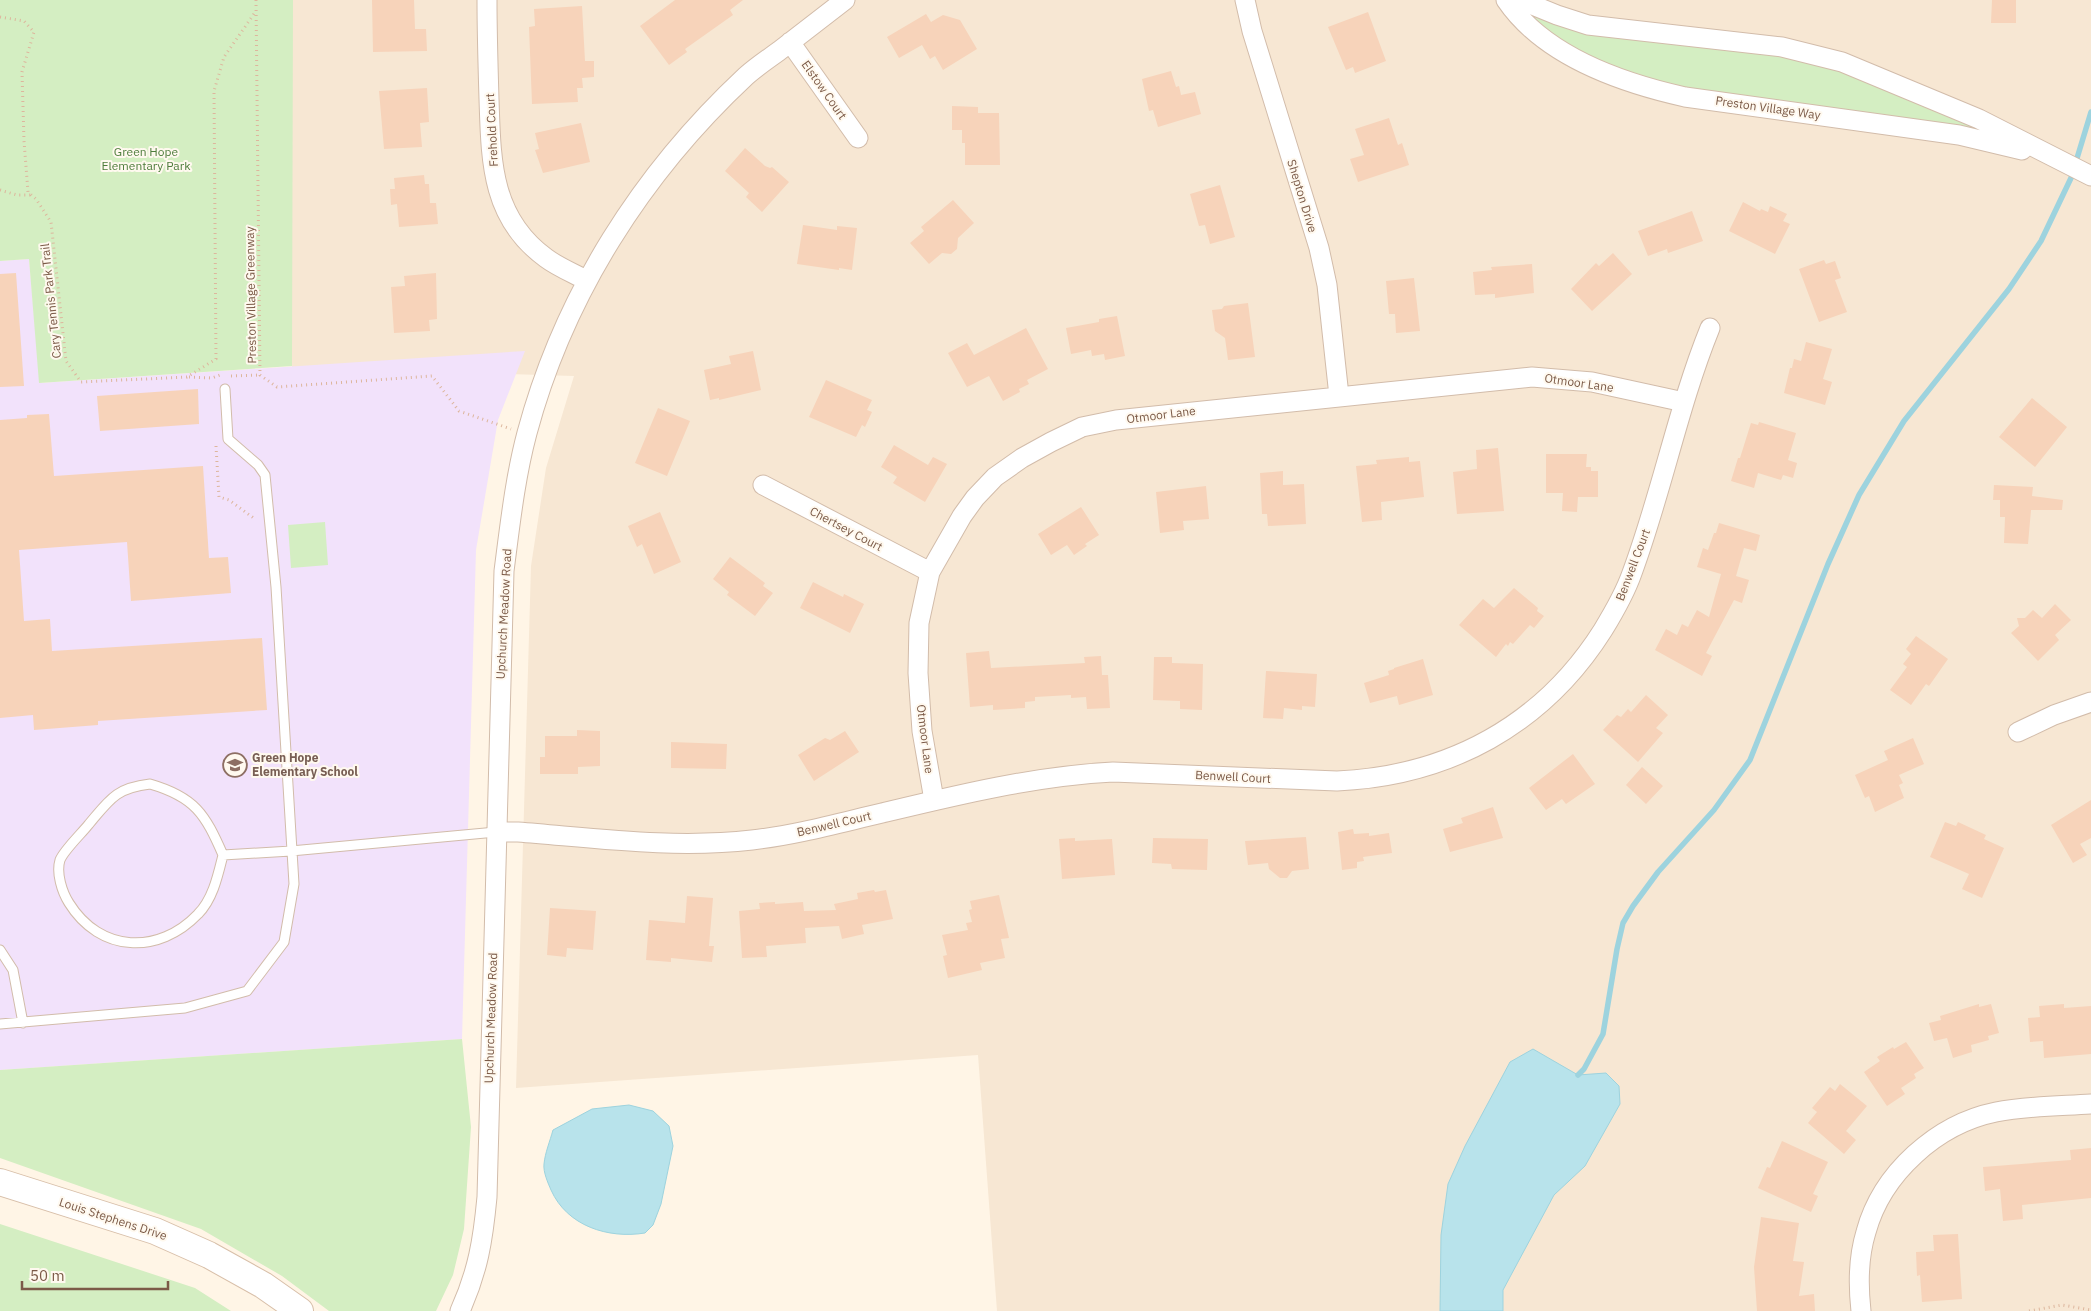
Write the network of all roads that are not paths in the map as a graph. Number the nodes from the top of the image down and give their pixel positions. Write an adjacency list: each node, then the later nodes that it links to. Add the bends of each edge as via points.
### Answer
1 (487, 0): 10 (street, Frehold Court, via 492,161 498,189 507,213 522,236 546,258)
2 (845, 0): 6 (street, Upchurch Meadow Road)
3 (1245, 0): 13 (street, Shepton Drive, via 1319,248 1327,285)
4 (1506, 0): 8 (street, Preston Village Way, via 1527,25 1573,57 1607,74 1658,91 1959,135)
5 (1520, 0): 8 (street, Preston Village Way, via 1588,25 1782,47 1842,62 1979,119)
6 (790, 42): 7 (street, Elstow Court); 10 (street, Upchurch Meadow Road, via 747,75 684,140 623,219)
7 (858, 138)
8 (2054, 158): 9 (street, Preston Village Way)
9 (2091, 176)
10 (586, 280): 20 (street, Upchurch Meadow Road, via 541,387 527,433 513,501 504,571)
11 (1710, 328): 14 (street, Benwell Court)
12 (224, 389): 21 (lane, via 228,439 265,475 276,587)
13 (1339, 396): 14 (street, Otmoor Lane, via 1532,376 1592,382); 16 (street, Otmoor Lane, via 1153,415 1082,427 1022,458 995,478 962,516)
14 (1684, 402): 19 (street, Benwell Court, via 1667,468 1632,575 1615,612 1563,684 1527,716 1490,740 1426,766 1368,780 1113,772 1054,777)
15 (763, 485): 16 (street, Chertsey Court)
16 (930, 572): 19 (street, Otmoor Lane, via 919,623 918,673 922,731)
17 (2091, 702): 18 (street)
18 (2018, 732)
19 (934, 800): 20 (street, Benwell Court, via 804,831 714,843)
20 (496, 832): 21 (lane); 29 (street, Upchurch Meadow Road, via 487,1197 483,1239 473,1284)
21 (291, 851): 22 (lane); 24 (lane, via 294,884 284,942 247,991 186,1008)
22 (223, 855): 22 (lane, via 212,830 188,799 150,784 132,786 115,795 66,852 61,859 59,874 64,895 92,930 106,938 142,943 165,937 200,913 214,888)
23 (0, 950): 24 (lane, via 13,970)
24 (23, 1023): 25 (lane)
25 (0, 1024)
26 (2091, 1104): 30 (street, via 1996,1112 1970,1120 1927,1143 1894,1178 1873,1212 1859,1266)
27 (0, 1182): 28 (street, Louis Stephens Drive, via 155,1231 217,1259)
28 (300, 1311)
29 (460, 1311)
30 (1861, 1311)

